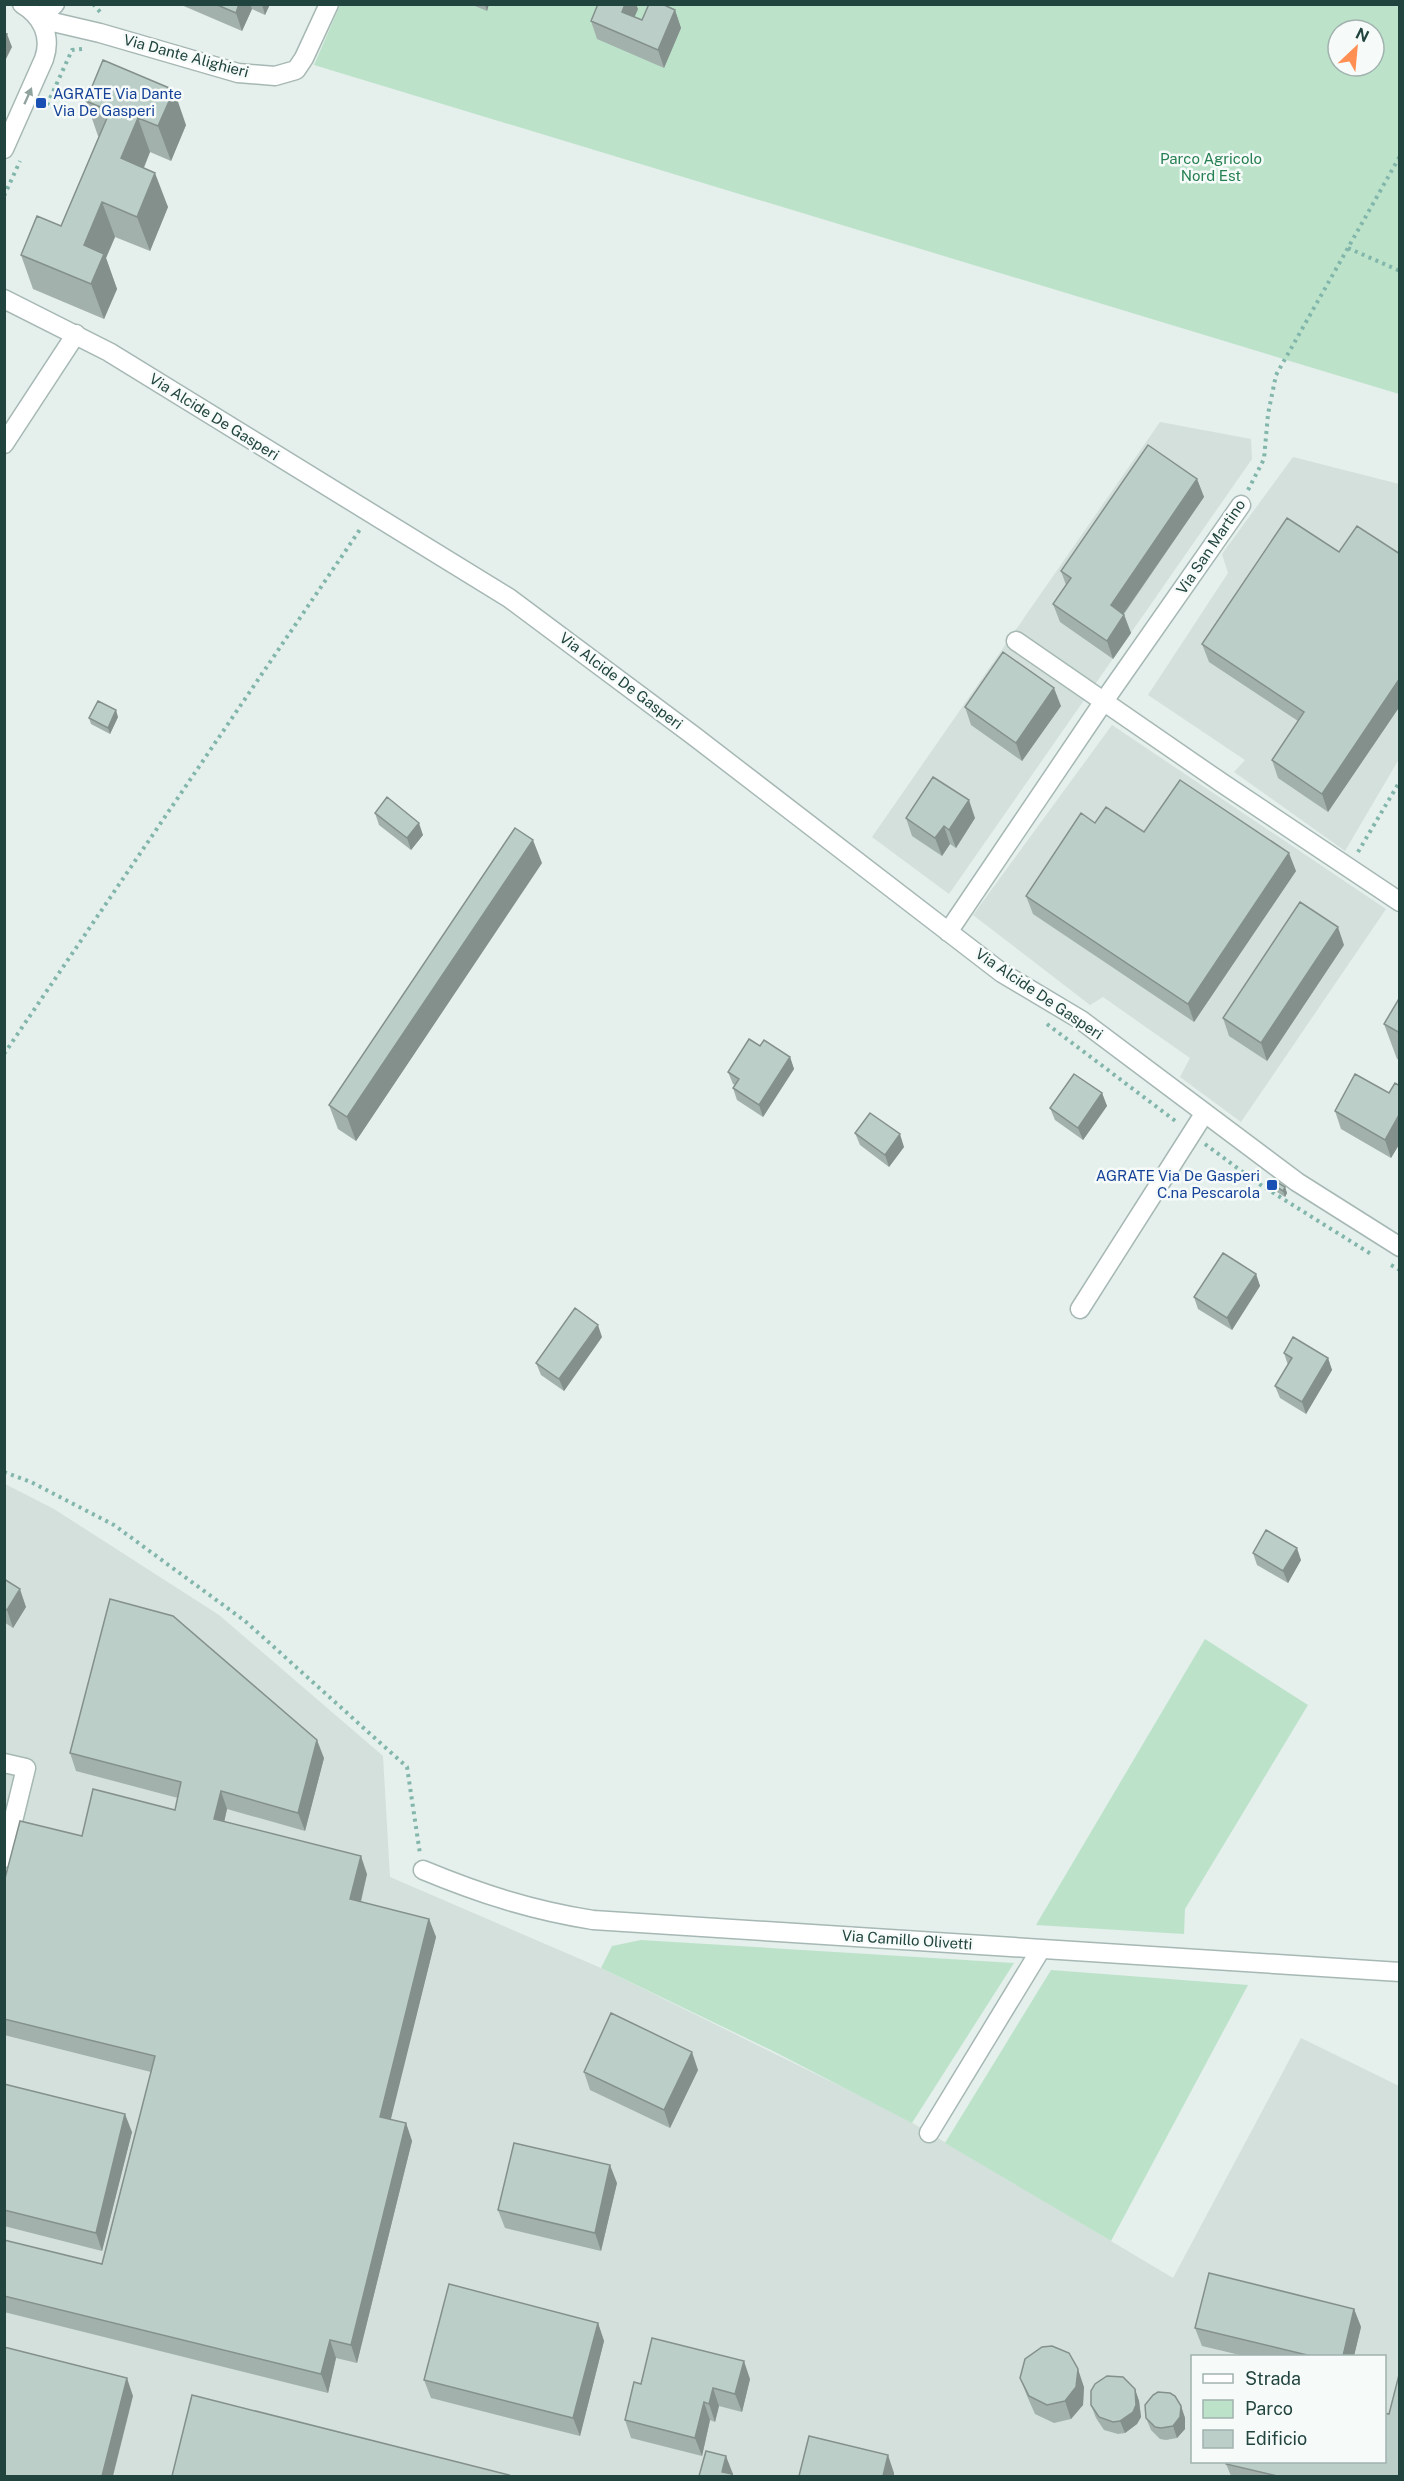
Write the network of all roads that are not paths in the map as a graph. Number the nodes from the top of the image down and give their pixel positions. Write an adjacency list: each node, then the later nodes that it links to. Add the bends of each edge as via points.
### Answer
1 (22, 4): 4 (street, Via Dante Alighieri)
2 (55, 4): 4 (street)
3 (329, 4): 4 (street, Via Dante Alighieri, via 296,70 275,76 238,73)
4 (40, 19): 5 (street, one-way to 4, via 47,52)
5 (4, 149)
6 (8, 302): 7 (street, Via Alcide De Gasperi)
7 (76, 334): 8 (street); 13 (street, Via Alcide De Gasperi, via 509,598)
8 (4, 444)
9 (1241, 505): 11 (street, Via San Martino)
10 (1016, 641): 11 (street)
11 (1104, 701): 12 (street); 13 (street, Via San Martino)
12 (1400, 902)
13 (948, 932): 14 (street, Via Alcide De Gasperi, via 1002,973 1089,1026)
14 (1204, 1114): 15 (street, Via Alcide De Gasperi, via 1297,1182); 16 (street)
15 (1400, 1247)
16 (1080, 1309)
17 (4, 1763): 18 (street, via 26,1768)
18 (4, 1858)
19 (423, 1870): 20 (street, Via Camillo Olivetti, via 500,1900 593,1920)
20 (1041, 1949): 21 (street, Via Camillo Olivetti); 22 (street)
21 (1400, 1972)
22 (928, 2133)

